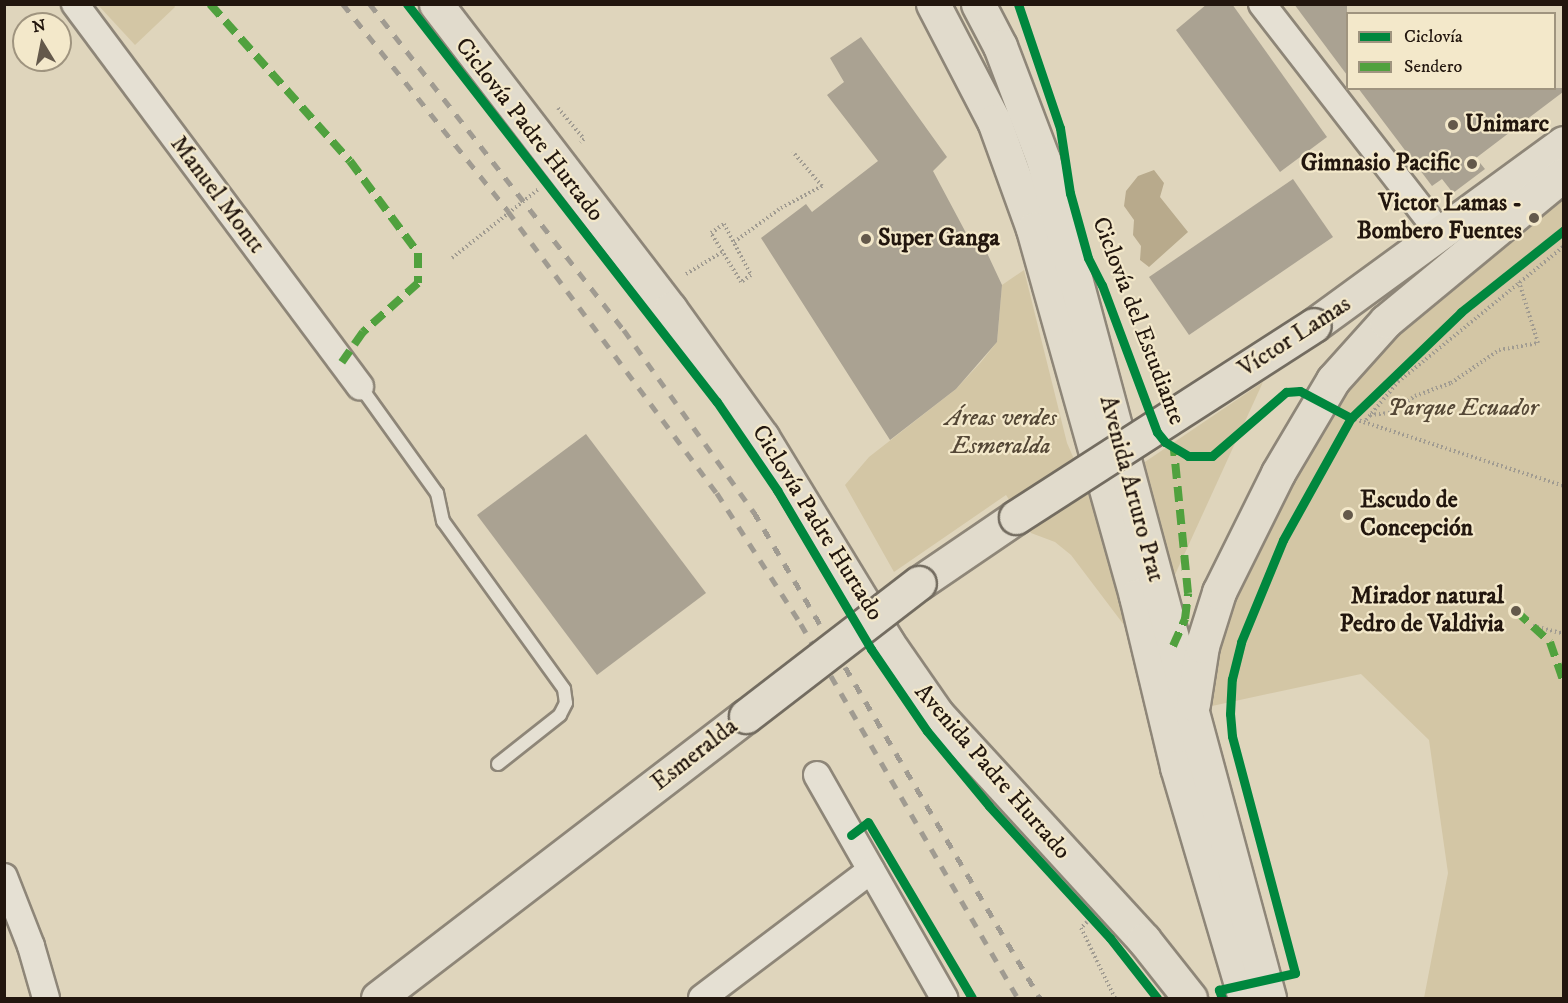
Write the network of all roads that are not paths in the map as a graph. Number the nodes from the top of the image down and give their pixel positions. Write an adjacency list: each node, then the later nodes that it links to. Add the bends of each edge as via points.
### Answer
1 (75, 4): 9 (street, Manuel Montt)
2 (436, 4): 21 (main road, Avenida Padre Hurtado, via 670,309 762,437 887,642 937,714 1143,940)
3 (933, 4): 16 (main road, Avenida Arturo Prat, via 994,121 1033,229 1133,585 1172,743)
4 (978, 4): 11 (main road, Avenida Arturo Prat, via 1000,46 1043,159)
5 (1262, 4): 8 (street)
6 (1563, 143): 8 (main road, Víctor Lamas)
7 (1563, 174): 11 (main road, via 1386,321 1318,400 1219,592 1202,646)
8 (1441, 235): 10 (main road, Víctor Lamas, bridge, via 1314,325)
9 (360, 386): 12 (lane, via 437,493 443,521 564,689 566,703 560,715)
10 (1016, 517): 18 (main road, Esmeralda, bridge, via 919,583)
11 (1192, 717): 16 (main road, Avenida Arturo Prat)
12 (498, 764)
13 (817, 775): 14 (street)
14 (871, 870): 19 (street); 20 (street)
15 (4, 877): 17 (street, via 32,946)
16 (1260, 992)
17 (46, 999)
18 (378, 999)
19 (702, 999)
20 (944, 999)
21 (1190, 999)

